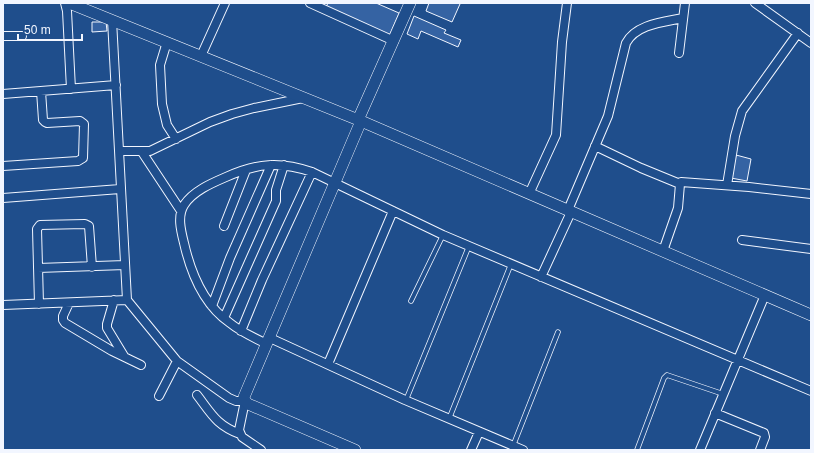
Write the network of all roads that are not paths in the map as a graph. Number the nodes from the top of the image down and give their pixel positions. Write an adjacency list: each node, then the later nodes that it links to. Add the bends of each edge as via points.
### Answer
1 (64, 3): 21 (street, via 67,11)
2 (69, 3): 11 (street)
3 (225, 3): 19 (street)
4 (310, 3): 9 (street)
5 (410, 3): 15 (street)
6 (567, 3): 39 (street, via 556,135)
7 (685, 3): 10 (street)
8 (755, 3): 12 (street)
9 (325, 6): 15 (street)
10 (683, 18): 18 (street); 27 (street, via 652,25 630,36 626,43 608,116)
11 (112, 20): 16 (street); 20 (street)
12 (798, 34): 17 (street); 37 (street, via 742,111)
13 (3, 36): 14 (street)
14 (22, 36)
15 (394, 41): 25 (street)
16 (167, 42): 19 (street); 26 (street, via 160,65 162,104 167,125)
17 (811, 43)
18 (679, 53)
19 (200, 56): 24 (street)
20 (116, 85): 21 (street); 28 (street)
21 (71, 89): 22 (street)
22 (41, 91): 23 (street); 32 (street, via 44,122 80,121 84,124 83,158 78,161)
23 (3, 94)
24 (303, 98): 25 (street); 26 (street, via 232,114)
25 (360, 121): 35 (street); 39 (street)
26 (176, 139): 29 (street, via 155,150)
27 (595, 146): 36 (street); 43 (street)
28 (118, 151): 29 (street); 38 (street)
29 (142, 152): 42 (street)
30 (271, 165): 31 (street); 33 (street); 63 (street)
31 (284, 165): 34 (street); 65 (street, via 276,190 276,201)
32 (3, 166)
33 (246, 170): 42 (street, via 232,174 194,194); 45 (street)
34 (312, 172): 35 (street); 66 (street)
35 (335, 183): 44 (street); 68 (street)
36 (680, 184): 37 (street, via 684,181); 50 (street, via 678,208)
37 (727, 185): 40 (street)
38 (120, 189): 41 (street); 52 (street)
39 (529, 194): 43 (street)
40 (811, 194)
41 (3, 198)
42 (181, 211): 63 (street, via 181,231 187,254 198,286)
43 (570, 211): 50 (street); 55 (street)
44 (393, 212): 46 (street); 72 (street)
45 (224, 226)
46 (444, 235): 48 (street); 59 (lane)
47 (742, 240): 49 (street)
48 (469, 246): 51 (street); 78 (lane)
49 (811, 249)
50 (663, 251): 56 (street)
51 (511, 264): 55 (street); 81 (lane)
52 (125, 266): 53 (street); 58 (street)
53 (92, 267): 54 (street); 54 (street, via 89,226 85,224 40,225 37,230)
54 (38, 268): 61 (street)
55 (542, 277): 70 (street)
56 (765, 295): 64 (street); 70 (street)
57 (114, 300): 58 (street); 60 (street); 69 (street, via 107,328)
58 (127, 300): 71 (street)
59 (411, 301)
60 (70, 303): 61 (street); 69 (street, via 63,316 65,323)
61 (39, 304): 62 (street)
62 (3, 305)
63 (212, 306): 65 (street)
64 (811, 315)
65 (224, 318): 66 (street)
66 (241, 331): 68 (street)
67 (558, 332): 84 (lane)
68 (268, 341): 72 (street); 79 (street, via 244,397)
69 (124, 357): 73 (street)
70 (737, 360): 74 (street); 75 (street)
71 (177, 361): 77 (street); 79 (street, via 229,398)
72 (328, 364): 78 (street)
73 (141, 365)
74 (811, 391)
75 (723, 394): 80 (street); 89 (lane, via 667,375)
76 (196, 395): 83 (street, via 224,427)
77 (159, 396)
78 (405, 400): 81 (street)
79 (245, 401): 83 (street); 86 (street)
80 (715, 413): 90 (street); 91 (street, via 764,433 765,438)
81 (449, 420): 82 (street)
82 (479, 432): 84 (street); 87 (street)
83 (240, 434): 85 (street)
84 (513, 446): 88 (street)
85 (261, 450)
86 (355, 450)
87 (471, 450)
88 (523, 450)
89 (637, 450)
90 (700, 450)
91 (760, 450)

